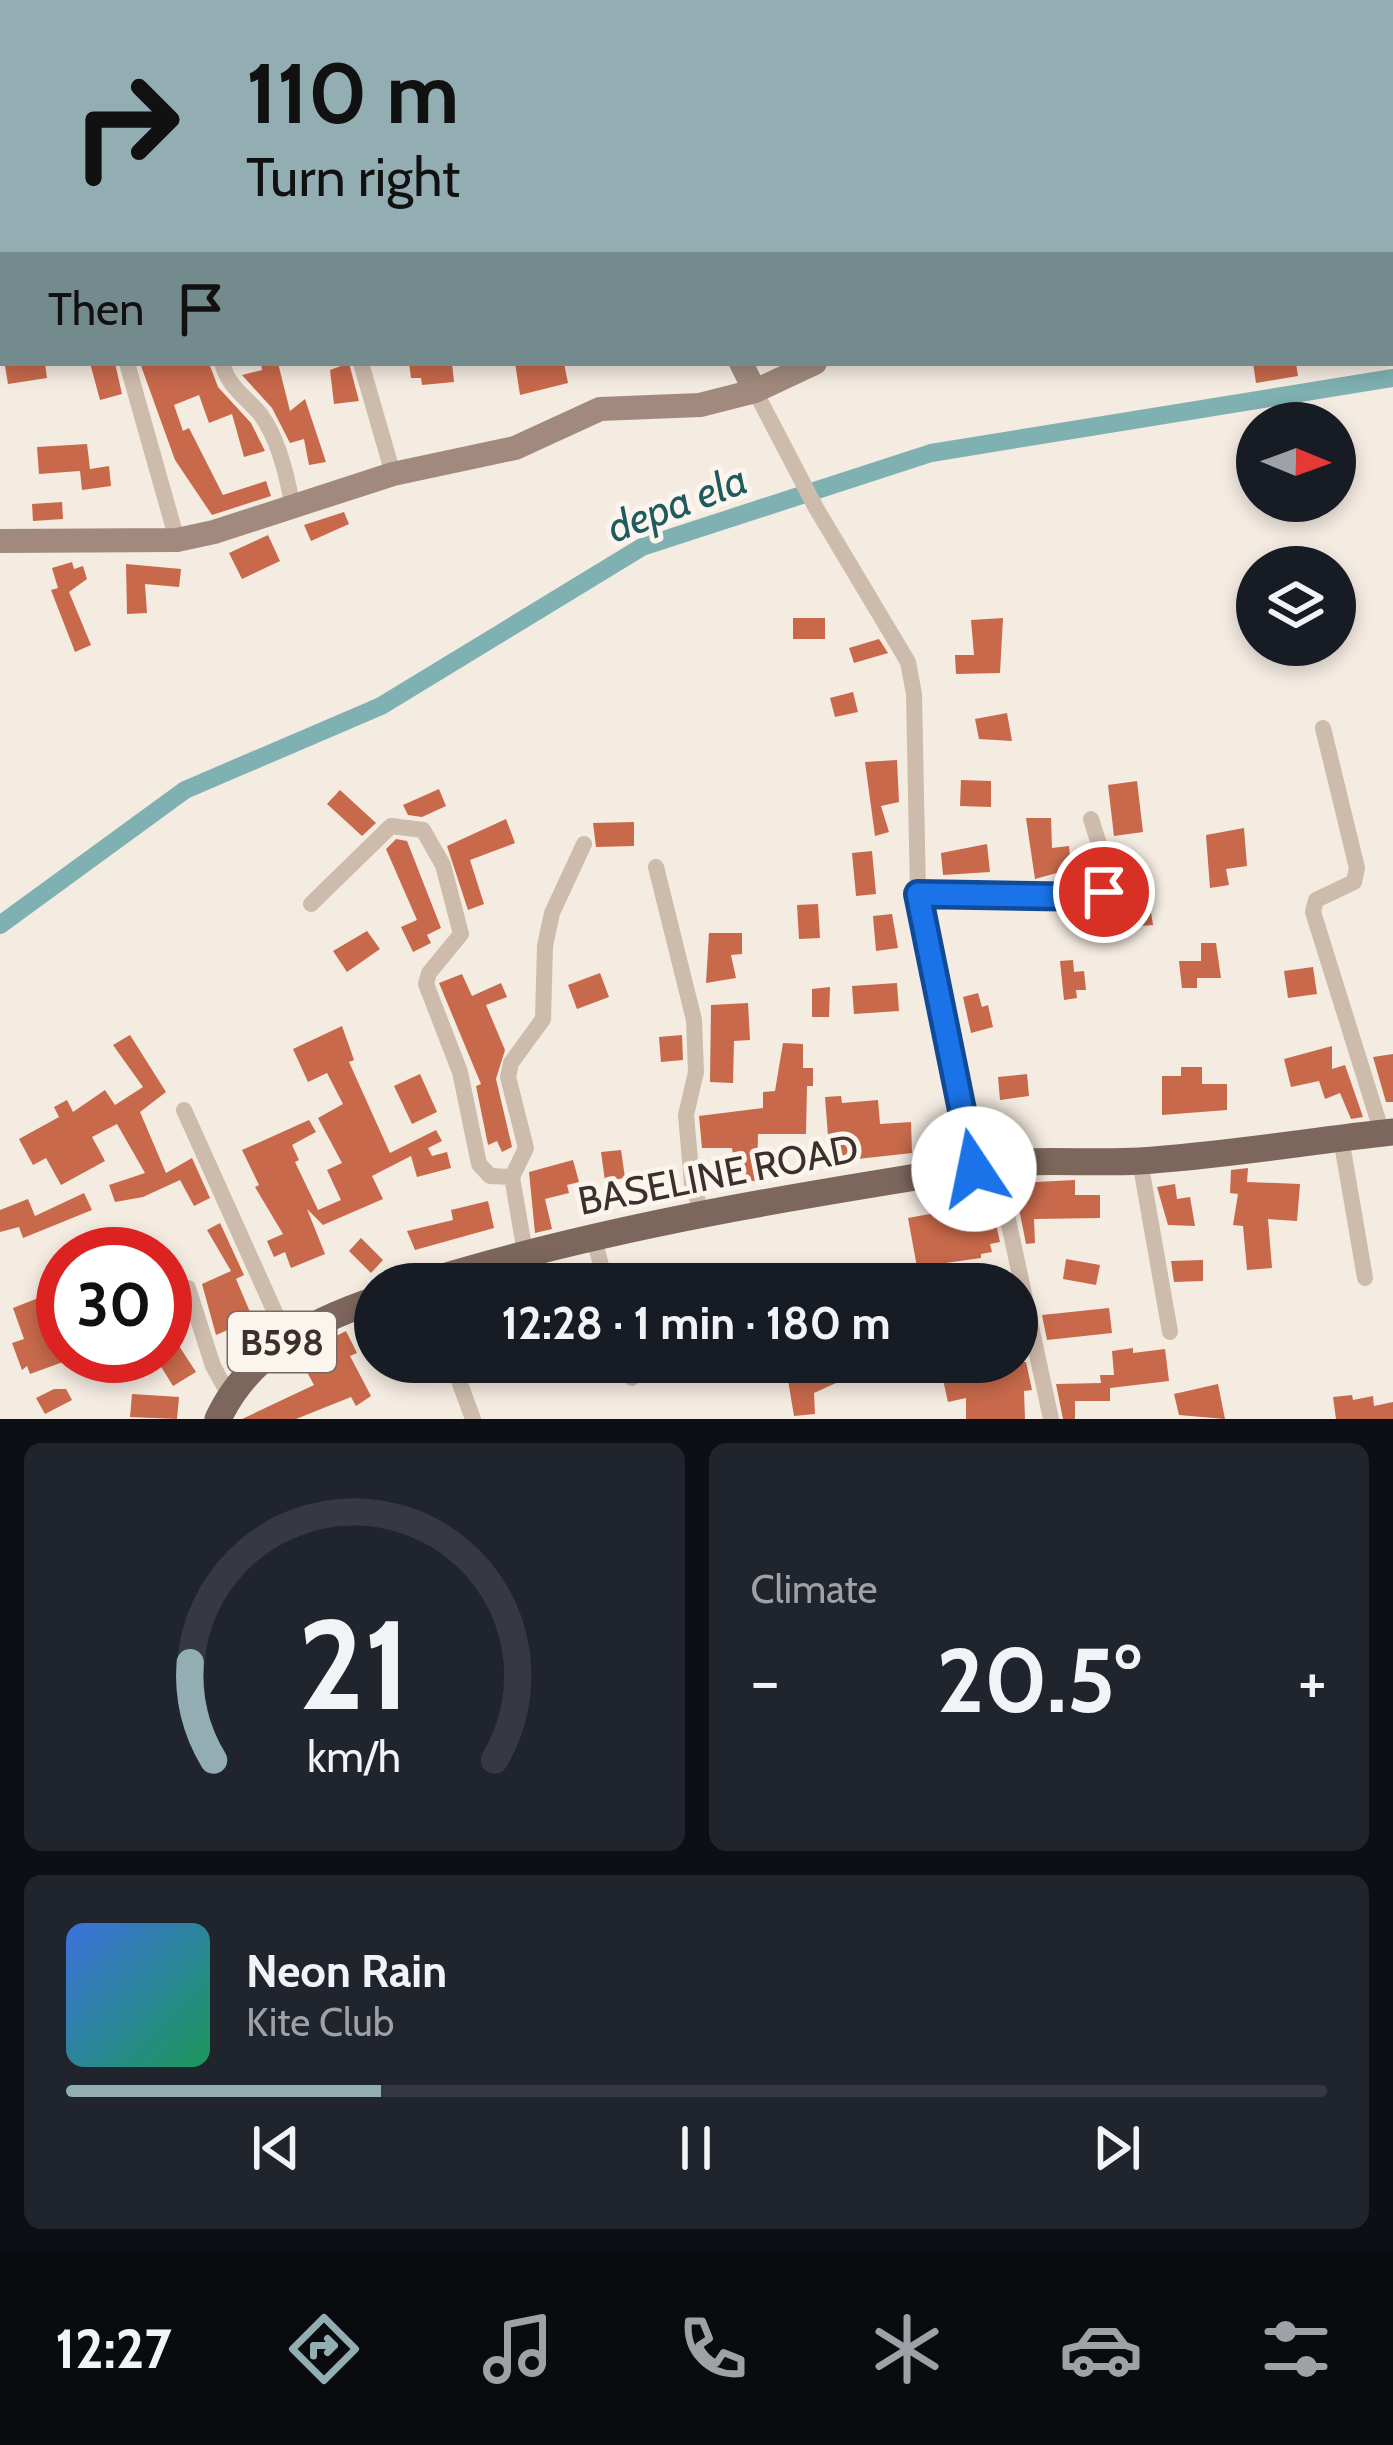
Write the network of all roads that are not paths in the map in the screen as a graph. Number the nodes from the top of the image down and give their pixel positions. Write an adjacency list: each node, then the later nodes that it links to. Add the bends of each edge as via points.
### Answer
1 (128, 366): 9 (street)
2 (223, 366): 8 (street, via 272,434)
3 (362, 366): 7 (street)
4 (742, 366): 6 (street)
5 (808, 366): 6 (street)
6 (754, 391): 7 (street, via 700,404 600,409 515,448); 15 (street, via 908,662)
7 (393, 474): 8 (street)
8 (292, 505): 9 (street)
9 (177, 539): 10 (street)
10 (0, 541)
11 (1323, 728): 18 (street, via 1357,868 1354,882 1316,900 1313,912)
12 (1091, 820): 15 (street, via 1106,862 1104,892 1095,897)
13 (584, 844): 22 (street, via 552,913 543,1019 511,1063 526,1148)
14 (656, 867): 23 (street, via 694,1020 696,1072 686,1115)
15 (918, 894): 21 (street)
16 (311, 904): 22 (street, via 391,826 423,830 443,865 461,934 426,984 460,1072 479,1164 498,1179)
17 (184, 1110): 32 (street)
18 (1387, 1132): 19 (main road, BASELINE ROAD)
19 (1341, 1138): 20 (main road, BASELINE ROAD); 28 (street)
20 (1140, 1161): 21 (main road, BASELINE ROAD); 31 (street)
21 (985, 1167): 23 (main road, BASELINE ROAD); 36 (street)
22 (512, 1177): 25 (street)
23 (702, 1214): 24 (main road, BASELINE ROAD)
24 (594, 1238): 25 (main road, BASELINE ROAD); 27 (street)
25 (525, 1253): 26 (main road, BASELINE ROAD)
26 (491, 1263)
27 (601, 1263)
28 (1366, 1278)
29 (192, 1300): 34 (street)
30 (354, 1309): 32 (main road, B598)
31 (1169, 1332)
32 (287, 1339): 34 (main road, B598, via 251,1366)
33 (460, 1383): 35 (street)
34 (224, 1407)
35 (473, 1419)
36 (1051, 1419)

